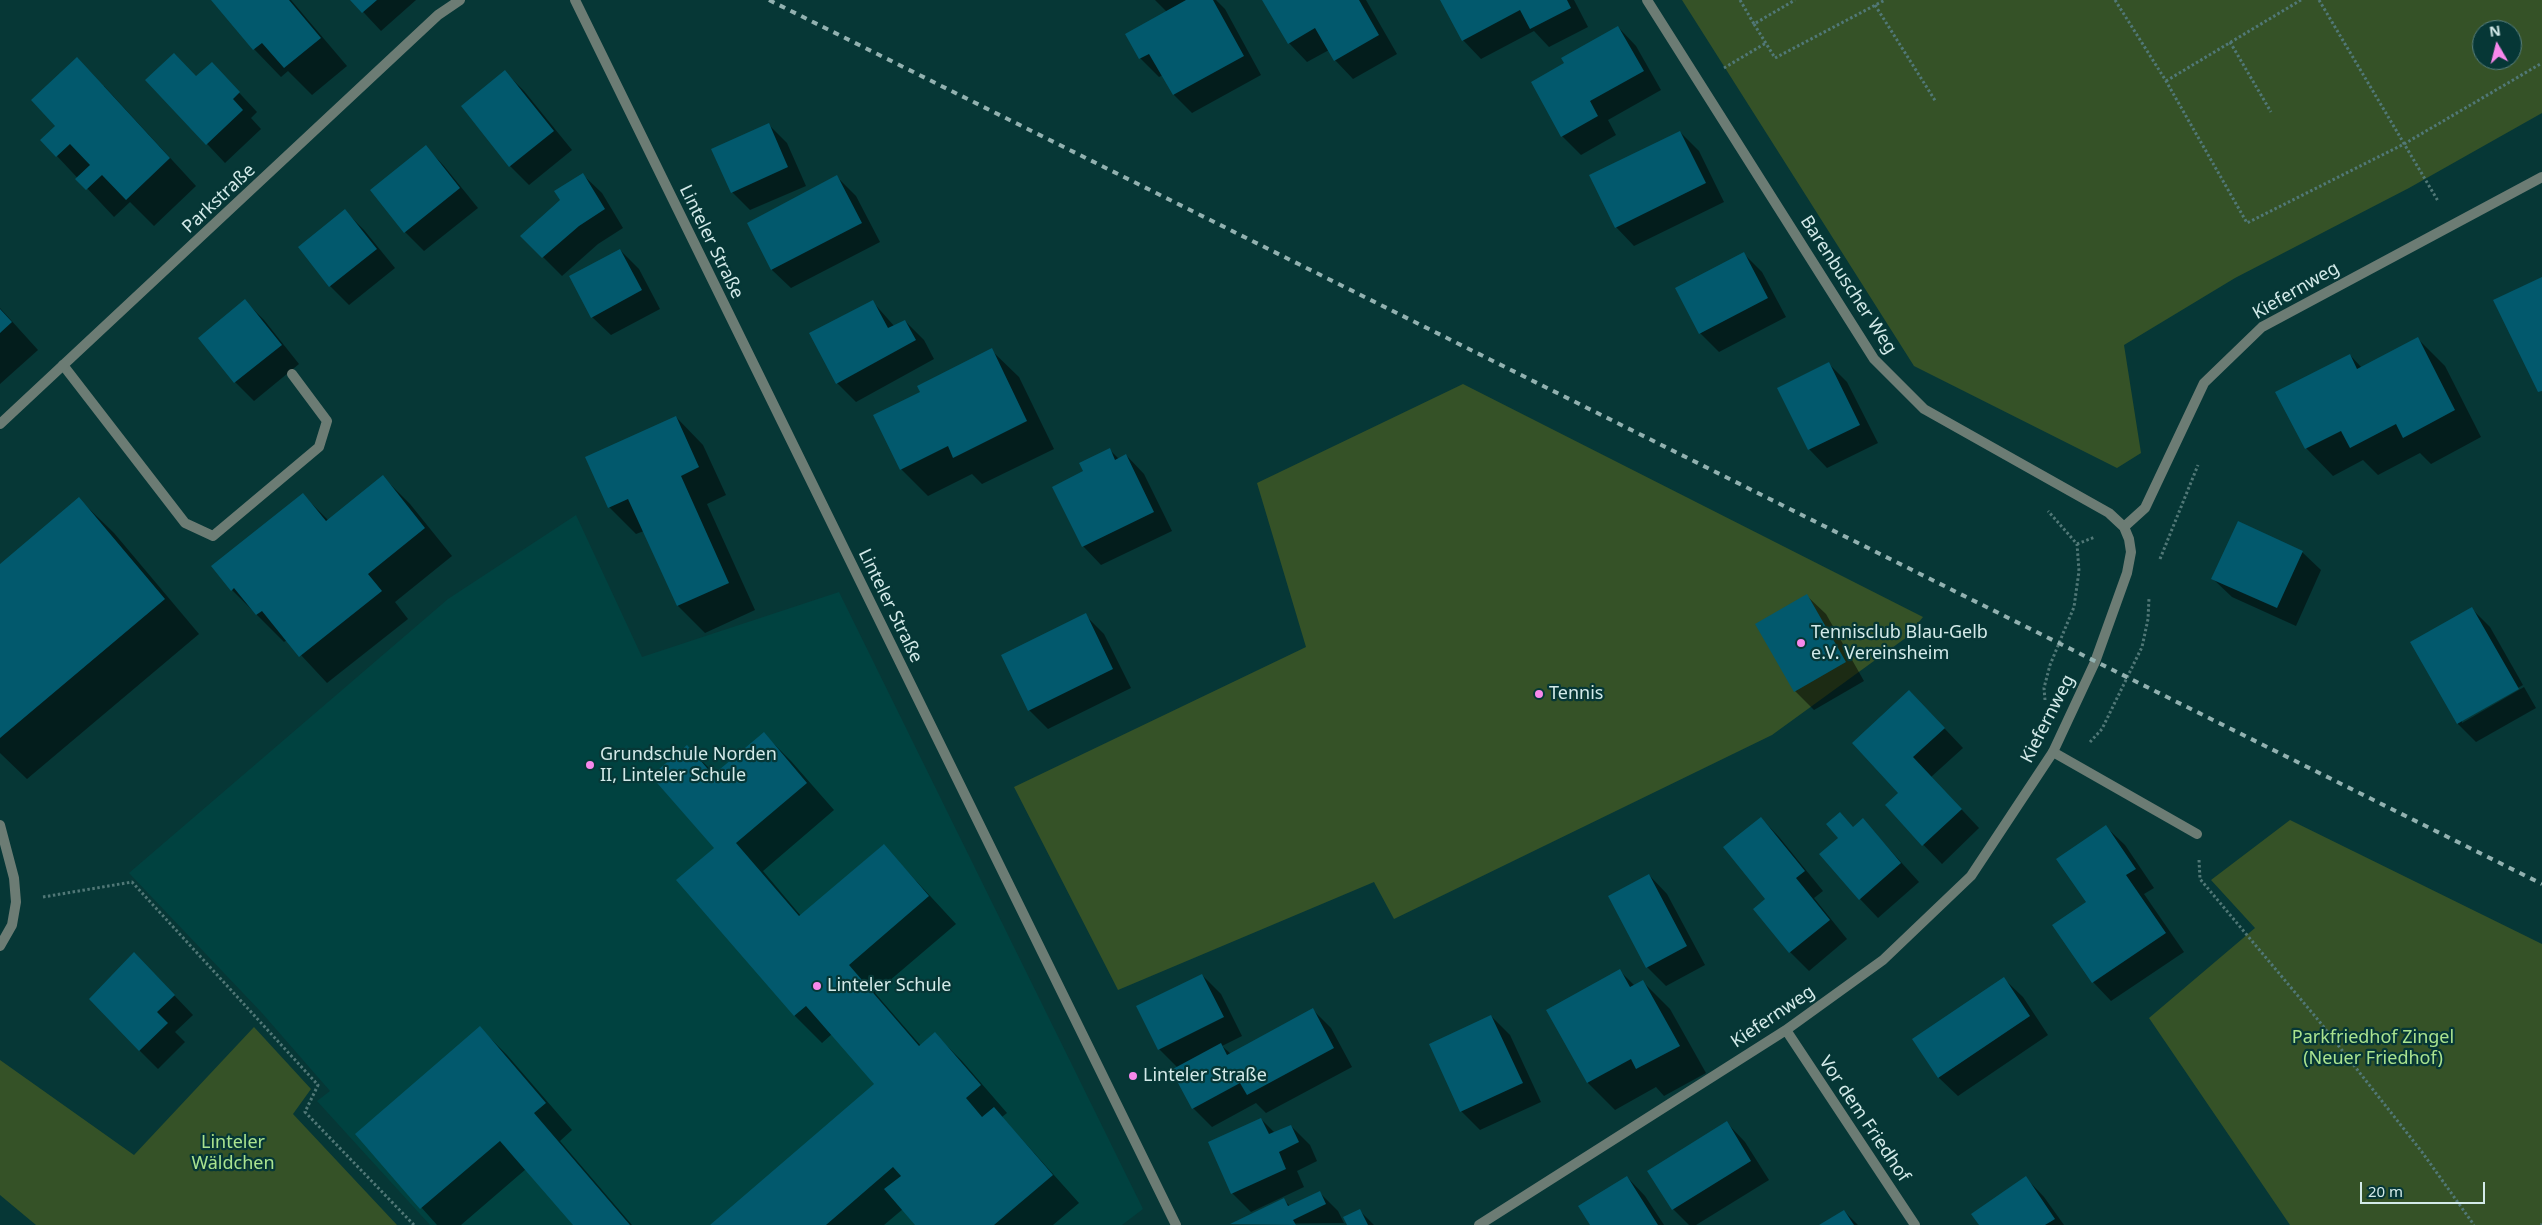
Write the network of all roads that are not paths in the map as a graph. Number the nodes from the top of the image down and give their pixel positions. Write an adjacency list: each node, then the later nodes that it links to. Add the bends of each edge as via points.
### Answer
1 (460, 0): 5 (street, Parkstraße, via 438,15)
2 (575, 0): 14 (street, Linteler Straße)
3 (1647, 0): 8 (street, Barenbuscher Weg, via 1874,359 1924,409 2085,498)
4 (2542, 177): 8 (street, Kiefernweg, via 2262,327 2204,383 2145,508)
5 (63, 365): 6 (street, via 185,523 213,536 319,447 327,421); 7 (street, Parkstraße)
6 (292, 374)
7 (0, 424)
8 (2124, 527): 9 (street, Kiefernweg, via 2131,552 2127,573 2095,662)
9 (2053, 752): 11 (street); 13 (street, Kiefernweg, via 1971,876 1883,960)
10 (0, 825): 12 (street, via 14,878 16,902 12,925)
11 (2197, 834)
12 (0, 946)
13 (1786, 1030): 15 (street, Kiefernweg); 16 (street, Vor dem Friedhof)
14 (1176, 1225)
15 (1479, 1225)
16 (1915, 1225)

